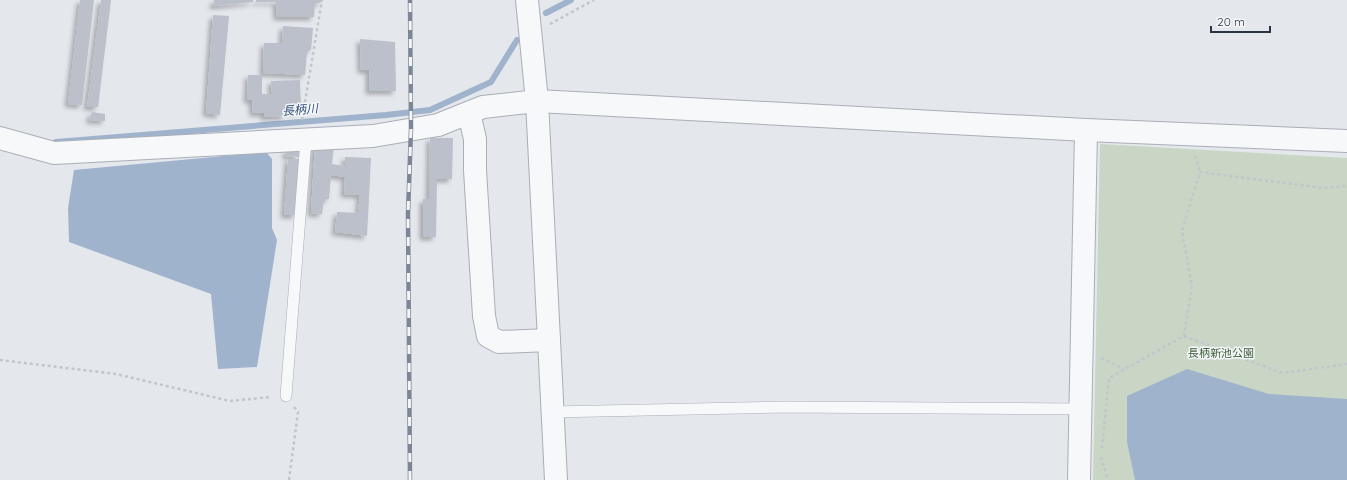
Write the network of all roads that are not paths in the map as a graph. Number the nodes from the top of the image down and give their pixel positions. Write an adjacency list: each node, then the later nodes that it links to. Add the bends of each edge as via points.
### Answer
1 (526, 0): 2 (street)
2 (537, 101): 3 (street, via 482,107); 4 (street); 8 (street)
3 (469, 112): 6 (street, via 438,125 373,136); 8 (street, via 475,139 484,309 488,336 499,342)
4 (1086, 130): 7 (street); 10 (street)
5 (0, 138): 6 (street, via 54,153)
6 (306, 140): 9 (lane)
7 (1347, 141)
8 (549, 340): 11 (street)
9 (286, 396)
10 (1081, 409): 11 (lane, via 783,407); 13 (street)
11 (552, 412): 12 (street)
12 (556, 480)
13 (1079, 480)

